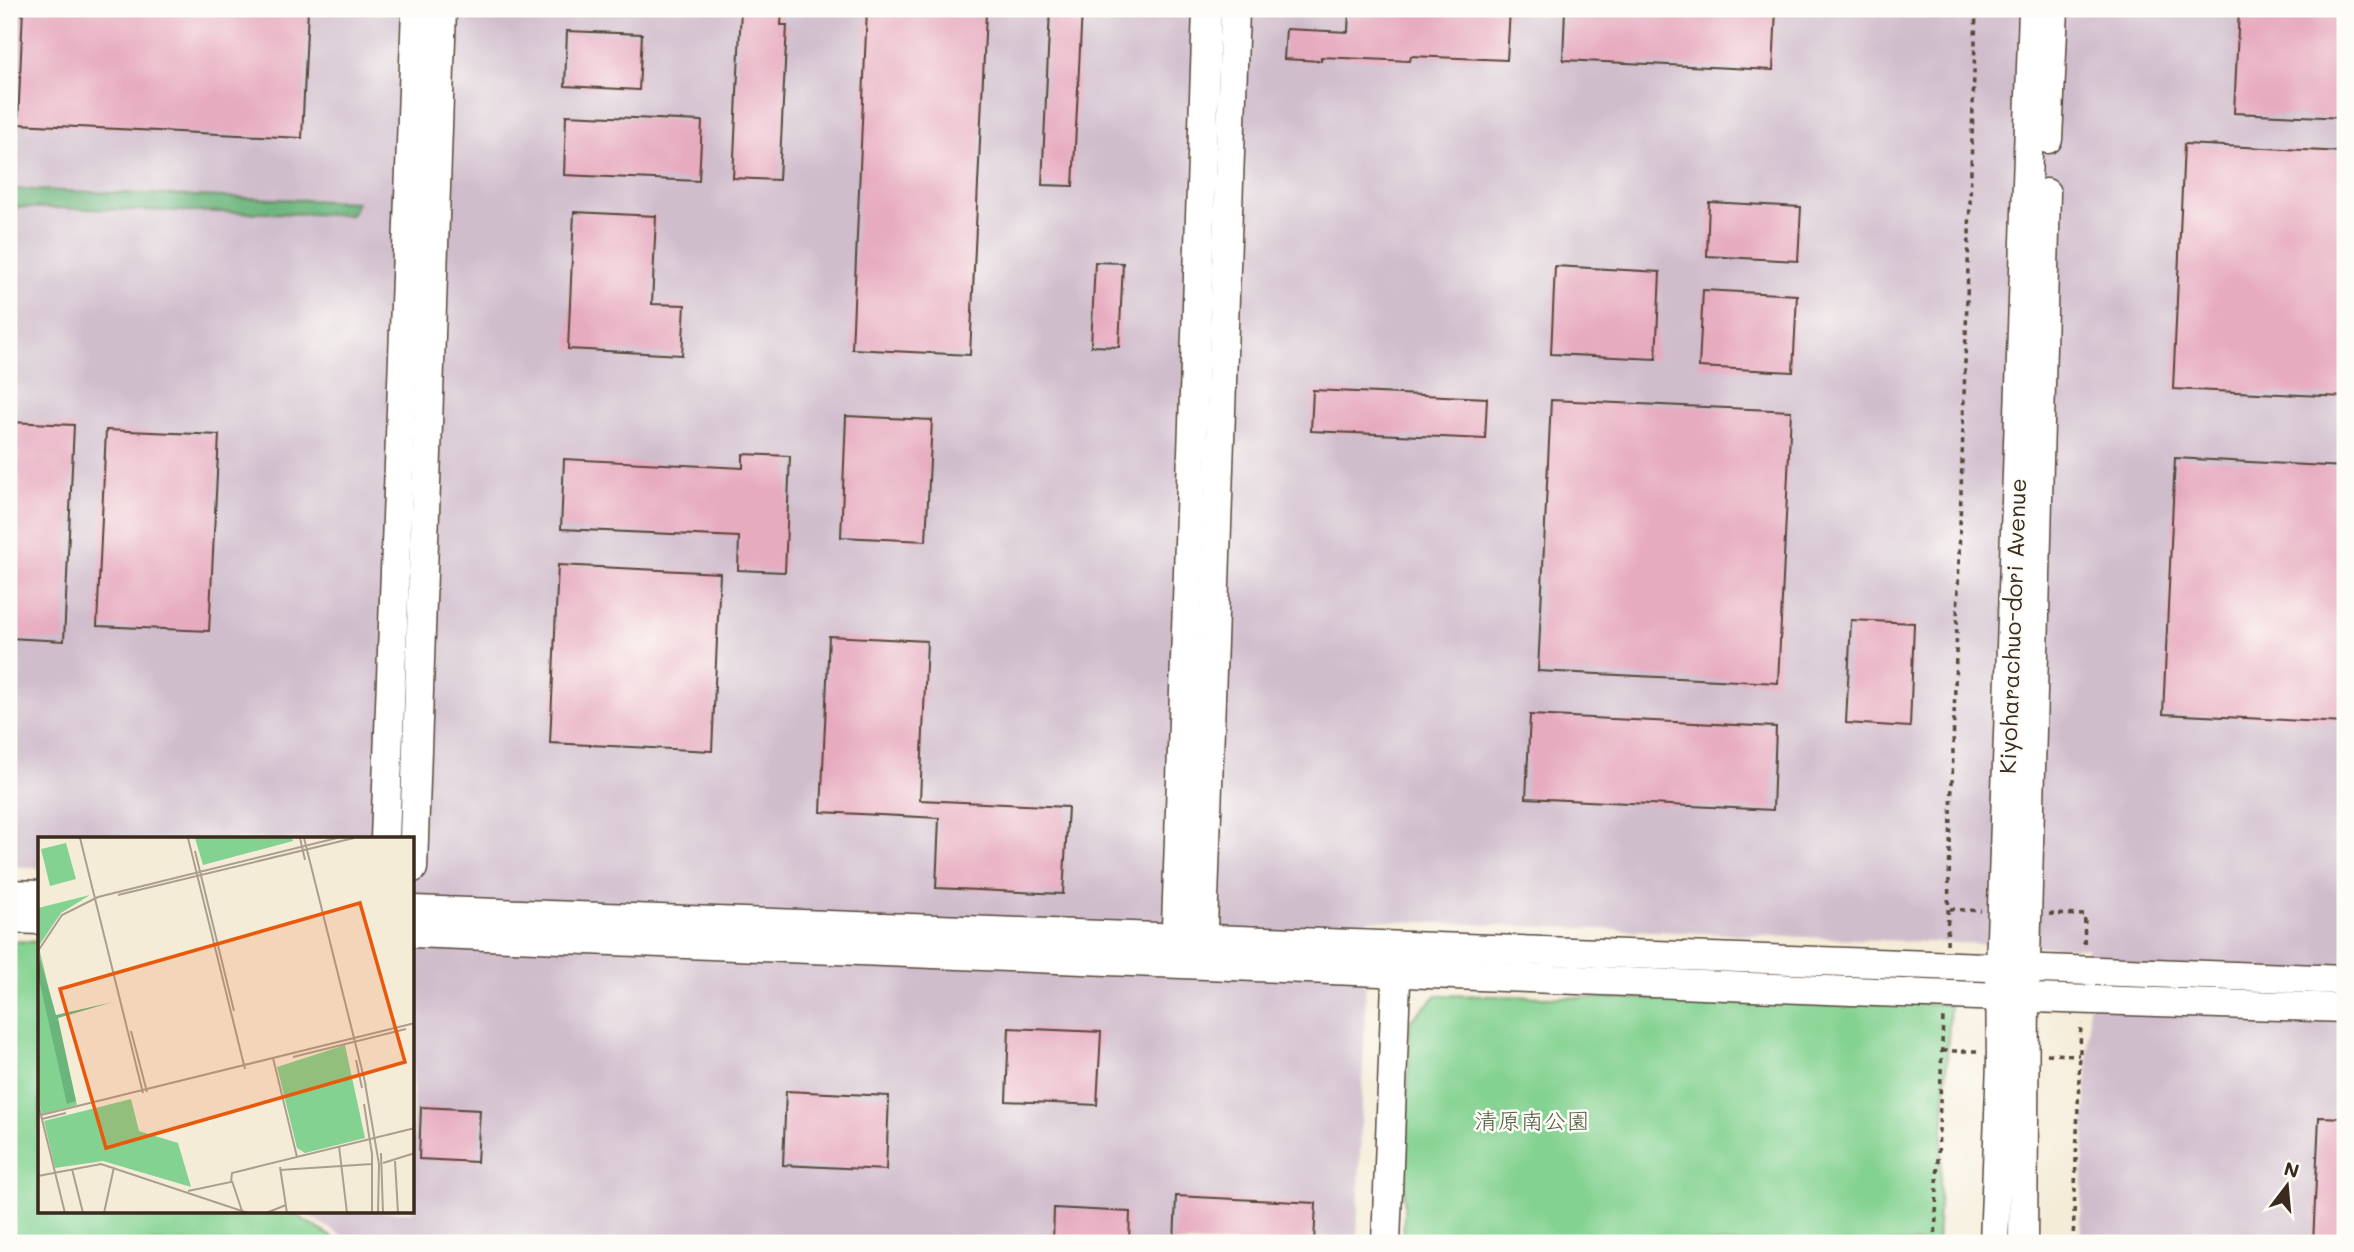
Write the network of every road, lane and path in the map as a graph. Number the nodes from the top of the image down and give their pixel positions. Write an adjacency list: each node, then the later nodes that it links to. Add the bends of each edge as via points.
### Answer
1 (416, 9): 8 (street)
2 (442, 9): 9 (street)
3 (1207, 9): 19 (street)
4 (1236, 9): 19 (street)
5 (1976, 9): 12 (path)
6 (2033, 9): 23 (street, Kiyoharachuo-dori Avenue)
7 (2054, 9): 23 (street, Kiyoharachuo-dori Avenue)
8 (385, 837)
9 (414, 837)
10 (9, 894): 11 (street)
11 (38, 895)
12 (1949, 908): 14 (path); 20 (path)
13 (415, 910): 19 (street)
14 (1990, 911)
15 (2043, 914): 21 (path, via 2085,915)
16 (9, 919): 17 (street)
17 (38, 920)
18 (415, 933): 19 (street)
19 (1189, 951): 22 (street)
20 (1947, 951)
21 (2084, 953)
22 (1397, 959): 23 (street); 25 (street); 33 (street)
23 (2013, 966): 24 (street); 25 (street, Kiyoharachuo-dori Avenue)
24 (2345, 980)
25 (2013, 997): 26 (street); 35 (street, Kiyoharachuo-dori Avenue, via 2001,1062); 36 (street, Kiyoharachuo-dori Avenue)
26 (2345, 1008)
27 (2082, 1014): 32 (path)
28 (1943, 1016): 29 (path)
29 (1942, 1051): 30 (path); 34 (path)
30 (1983, 1051)
31 (2041, 1054): 32 (path)
32 (2079, 1055): 37 (path)
33 (1386, 1243)
34 (1935, 1243)
35 (1994, 1243)
36 (2023, 1243)
37 (2073, 1243)

